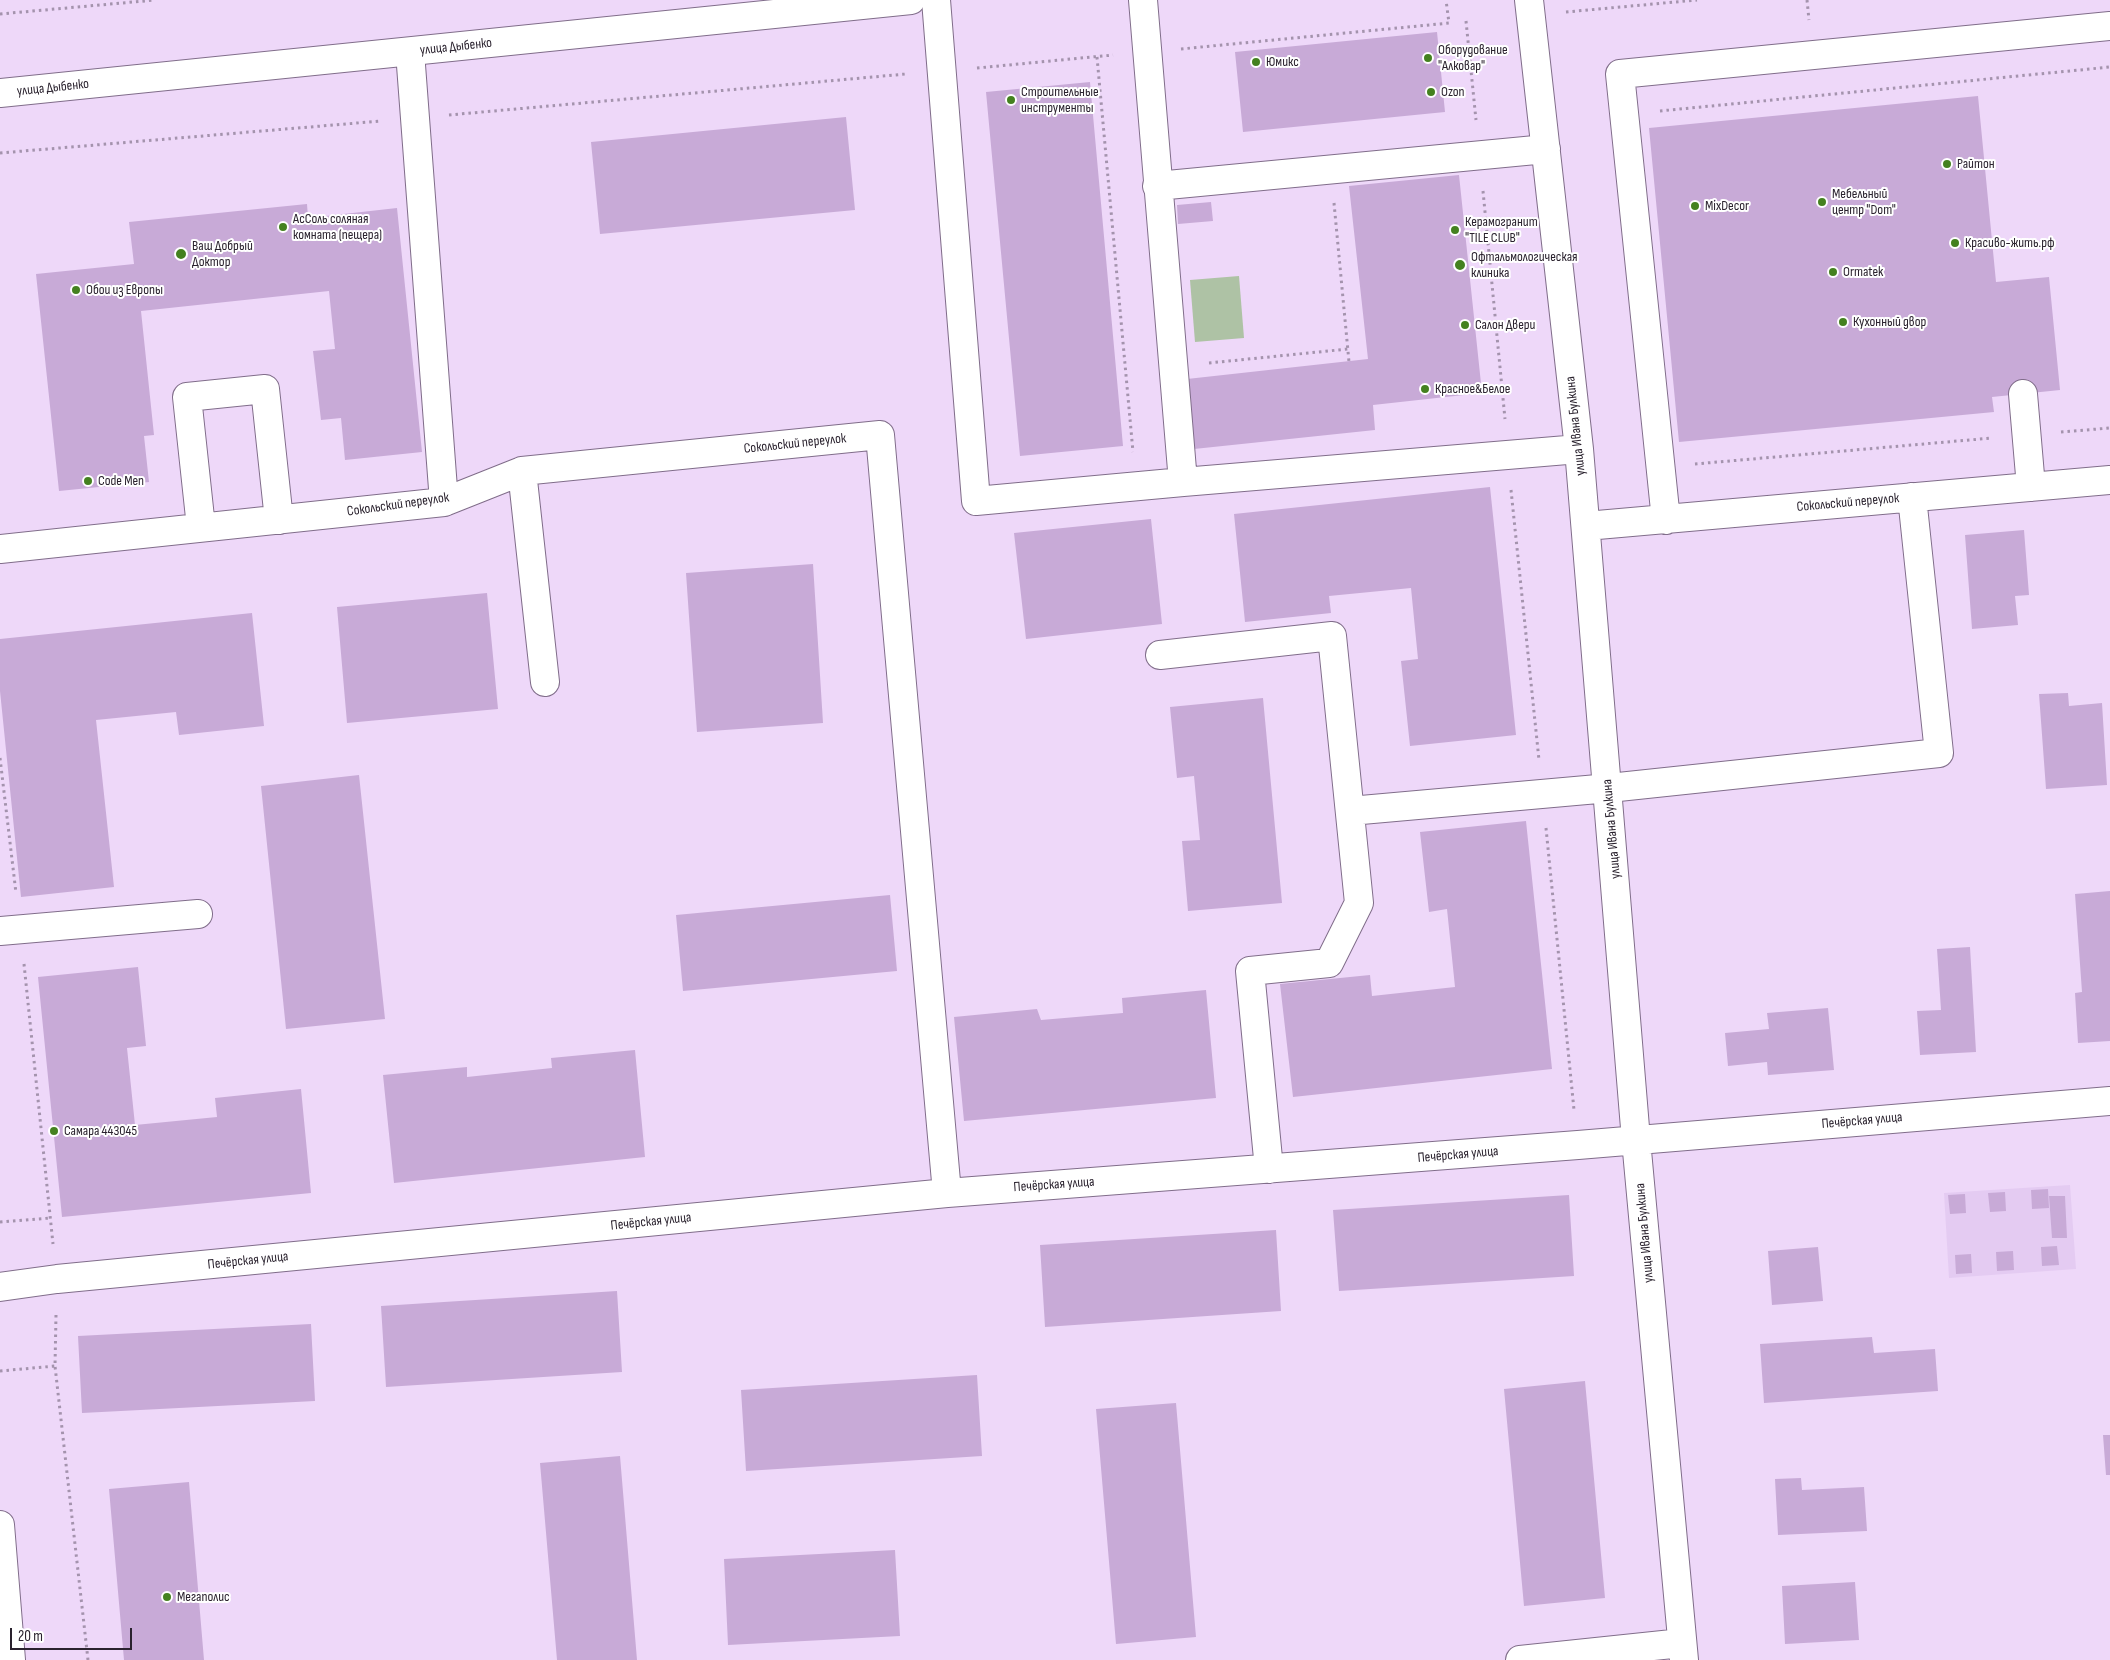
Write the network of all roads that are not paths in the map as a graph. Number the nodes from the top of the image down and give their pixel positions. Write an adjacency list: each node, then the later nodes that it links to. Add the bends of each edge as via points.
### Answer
1 (911, 0): 6 (street, улица Дыбенко)
2 (936, 0): 14 (street, via 976,501)
3 (1142, 0): 9 (street)
4 (1528, 0): 8 (street, улица Ивана Булкина)
5 (2110, 26): 19 (street, via 1620,74)
6 (410, 52): 7 (street, улица Дыбенко); 17 (street)
7 (0, 93)
8 (1546, 149): 9 (street); 11 (street, улица Ивана Булкина)
9 (1157, 186): 14 (street)
10 (2023, 394): 15 (street)
11 (1580, 449): 14 (street); 20 (street, улица Ивана Булкина)
12 (522, 471): 17 (street, Сокольский переулок); 24 (street); 32 (street, Сокольский переулок, via 880,435)
13 (2110, 480): 15 (street, Сокольский переулок)
14 (1183, 482)
15 (2031, 487): 16 (street, Сокольский переулок)
16 (1912, 497): 19 (street, Сокольский переулок); 25 (street, via 1939,753)
17 (444, 502): 18 (street, Сокольский переулок)
18 (279, 520): 21 (street, Сокольский переулок); 21 (street, via 265,389 187,397)
19 (1666, 520): 20 (street, Сокольский переулок)
20 (1586, 526): 25 (street, улица Ивана Булкина)
21 (201, 527): 22 (street, Сокольский переулок)
22 (0, 549)
23 (1160, 655): 26 (street, via 1332,636)
24 (545, 682)
25 (1609, 788): 26 (street); 30 (street, улица Ивана Булкина)
26 (1350, 811): 31 (street, via 1359,903 1329,962 1250,971)
27 (198, 914): 28 (street)
28 (10, 930)
29 (2110, 1101): 30 (street, Печёрская улица)
30 (1636, 1140): 31 (street, Печёрская улица); 35 (street, улица Ивана Булкина)
31 (1269, 1170): 32 (street, Печёрская улица)
32 (947, 1193): 33 (street, Печёрская улица)
33 (0, 1287)
34 (0, 1524): 36 (street)
35 (1683, 1652): 37 (street)
36 (11, 1660)
37 (1520, 1660)

